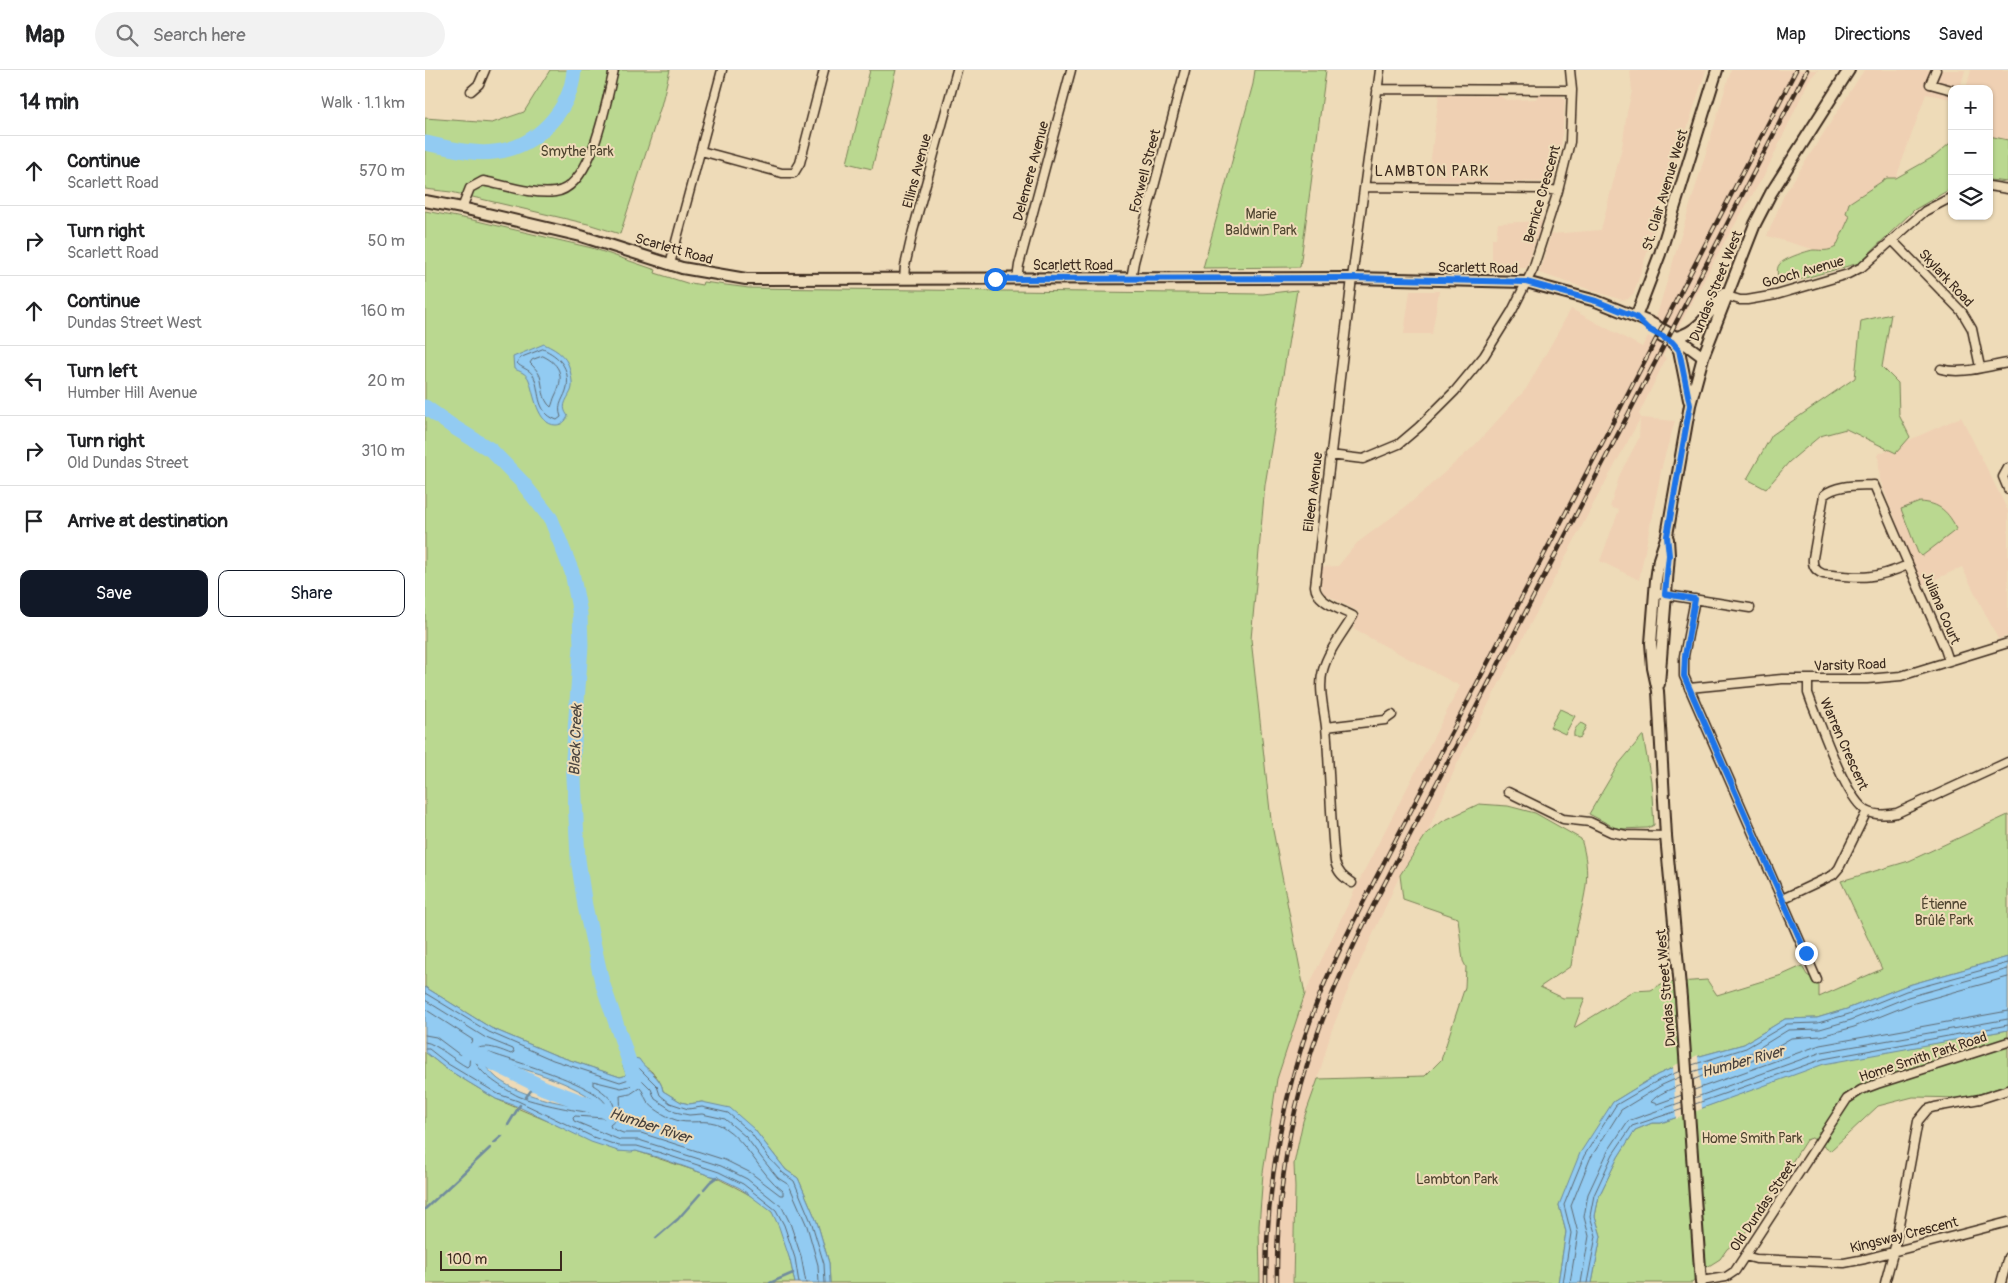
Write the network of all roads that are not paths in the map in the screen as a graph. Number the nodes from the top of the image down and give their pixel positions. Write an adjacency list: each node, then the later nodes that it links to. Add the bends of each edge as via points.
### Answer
1 (485, 70): 16 (street, via 479,84)
2 (614, 70): 24 (street, via 593,148 585,167 569,187 542,193 483,181 470,188)
3 (722, 70): 17 (street)
4 (825, 70): 17 (street, via 800,163 794,173)
5 (957, 70): 28 (street, Ellins Avenue, via 913,231)
6 (1071, 70): 29 (street, Delemere Avenue)
7 (1185, 70): 30 (street, Foxwell Street)
8 (1380, 70): 13 (street, Eileen Avenue)
9 (1570, 70): 15 (street, Bernice Crescent)
10 (1717, 70): 34 (main road, St. Clair Avenue West, via 1660,254)
11 (1849, 70): 32 (main road, Dundas Street West, via 1771,193)
12 (1935, 70): 14 (street, via 1930,84)
13 (1377, 89): 15 (street); 18 (street, Eileen Avenue)
14 (1948, 89)
15 (1572, 90): 21 (street, Bernice Crescent, via 1570,142)
16 (471, 91)
17 (701, 151): 26 (street)
18 (1365, 187): 21 (street); 27 (street, Eileen Avenue)
19 (1993, 187): 20 (street)
20 (2008, 189)
21 (1558, 191): 31 (street, Bernice Crescent)
22 (1948, 199): 25 (street, Gooch Avenue, via 1925,211)
23 (425, 201): 24 (main road, Scarlett Road)
24 (462, 208): 26 (main road, Scarlett Road, via 581,236)
25 (1892, 240): 33 (street, Gooch Avenue, via 1862,267 1848,274 1757,298 1740,300); 38 (street, Skylark Road, via 1962,312 1972,330)
26 (670, 264): 28 (main road, Scarlett Road, via 746,279)
27 (1352, 278): 30 (main road, Scarlett Road); 31 (main road, Scarlett Road); 41 (street, Eileen Avenue)
28 (904, 279): 29 (main road, Scarlett Road)
29 (1017, 279): 30 (main road, Scarlett Road)
30 (1131, 279)
31 (1526, 282): 34 (main road, Scarlett Road, via 1596,301); 41 (street, Bernice Crescent, via 1484,356 1419,427 1399,444 1363,459)
32 (1732, 282): 33 (main road, Dundas Street West); 35 (main road, via 1699,325 1686,335)
33 (1727, 296): 36 (main road, Dundas Street West)
34 (1636, 317): 35 (main road, Scarlett Road); 40 (main road, Scarlett Road, via 1679,350)
35 (1676, 337): 36 (main road, Scarlett Road)
36 (1703, 357): 40 (main road, Dundas Street West)
37 (2008, 363): 38 (street)
38 (1980, 367): 39 (street)
39 (1941, 369)
40 (1690, 405): 45 (main road, Dundas Street West, via 1667,536 1669,555)
41 (1330, 456): 53 (street, Eileen Avenue, via 1315,592 1353,616 1322,672)
42 (2008, 468): 43 (street, via 2003,477)
43 (2008, 490)
44 (1908, 565): 44 (street, Juliana Court, via 1866,578 1819,572 1812,564 1824,495 1837,488 1874,485); 49 (street, Juliana Court)
45 (1660, 594): 46 (street); 57 (main road, Dundas Street West, via 1658,691)
46 (1695, 599): 47 (street); 51 (street, via 1684,662 1684,676)
47 (1750, 608)
48 (2008, 643): 49 (street, Varsity Road)
49 (1949, 662): 50 (street, Varsity Road, via 1901,676)
50 (1808, 679): 51 (street, Varsity Road, via 1781,678); 56 (street, Warren Crescent, via 1812,704 1847,786)
51 (1689, 688): 59 (street)
52 (1393, 715): 53 (street, via 1385,720)
53 (1326, 727): 58 (street, Eileen Avenue, via 1335,862 1337,870)
54 (2008, 762): 56 (street, via 1897,813 1882,815)
55 (1508, 792): 57 (street, via 1563,819 1590,822 1616,834)
56 (1867, 811): 59 (street, via 1833,875)
57 (1666, 836): 68 (main road, Dundas Street West)
58 (1352, 883)
59 (1782, 899): 60 (street)
60 (1817, 980)
61 (2008, 1042): 63 (street, Home Smith Park Road, via 1877,1084)
62 (2008, 1090): 65 (street, via 1980,1099 1935,1106 1918,1121)
63 (1847, 1099): 66 (street, Old Dundas Street)
64 (2008, 1222): 65 (street, Kingsway Crescent)
65 (1893, 1253): 66 (street, Kingsway Crescent, via 1844,1262); 69 (street)
66 (1745, 1256): 68 (street, Old Dundas Street, via 1732,1274)
67 (2008, 1257): 70 (street)
68 (1701, 1282)
69 (1885, 1283)
70 (2001, 1283)

